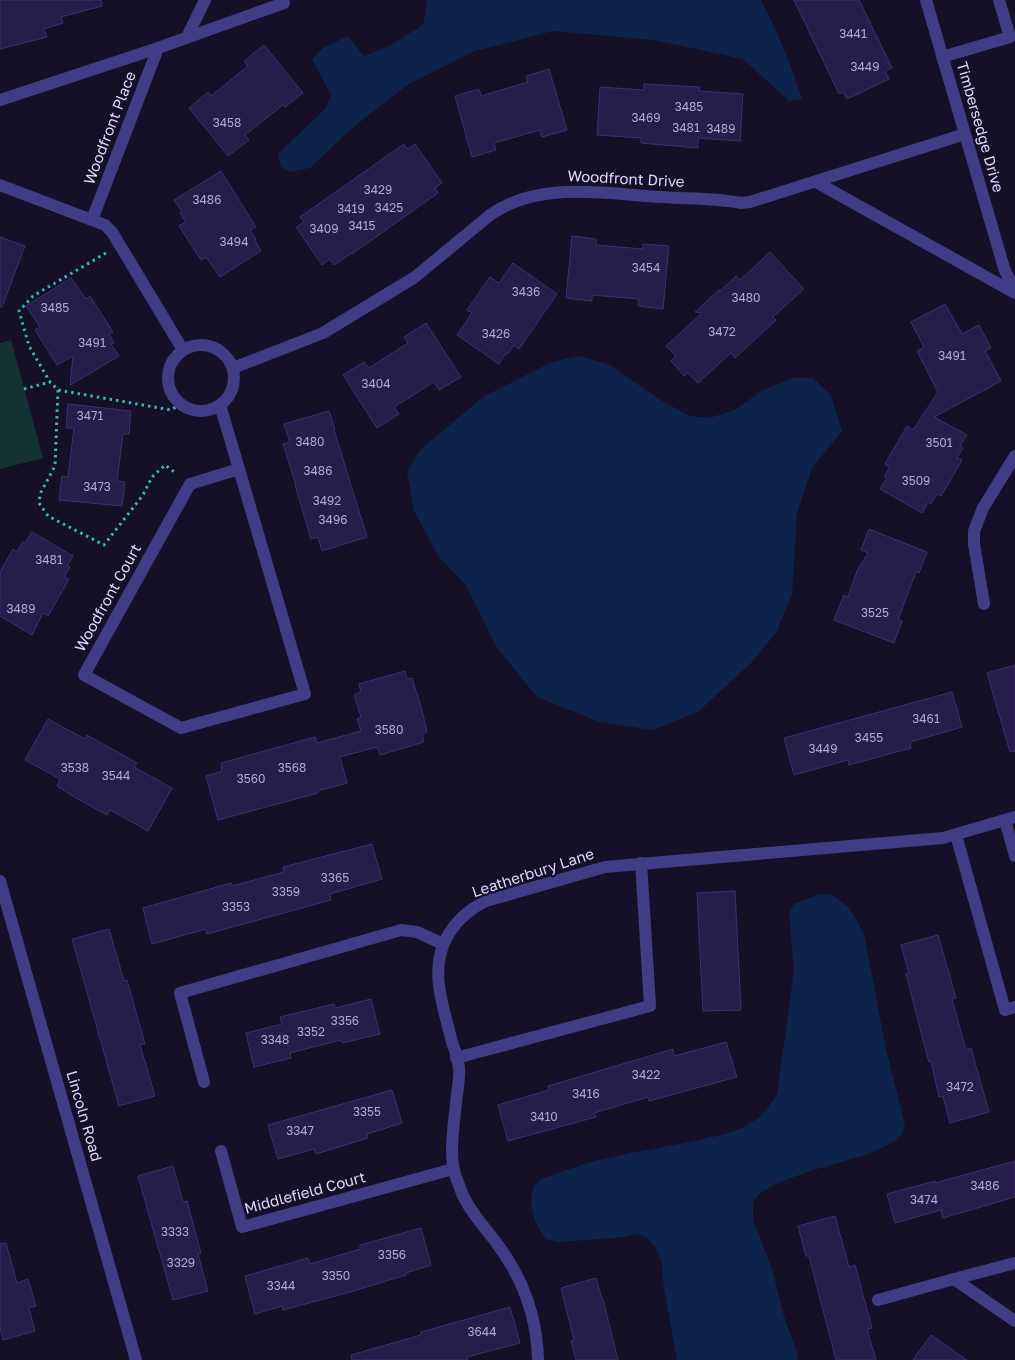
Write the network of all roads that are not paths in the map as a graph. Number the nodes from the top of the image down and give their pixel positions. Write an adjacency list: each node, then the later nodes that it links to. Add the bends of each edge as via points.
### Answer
1 (204, 0): 5 (street)
2 (926, 0): 7 (street, Timbersedge Drive)
3 (1000, 0): 7 (street, Timbersedge Drive, via 1010,37)
4 (281, 2): 5 (street, Woodfront Place)
5 (187, 38): 6 (street, Woodfront Place)
6 (158, 48): 8 (street, Woodfront Place); 12 (street, Woodfront Place)
7 (942, 57): 9 (street, Timbersedge Drive)
8 (0, 100)
9 (965, 134): 10 (street, Woodfront Drive); 13 (street, Timbersedge Drive, via 1004,268)
10 (816, 182): 13 (street, Timbersedge Drive); 15 (street, Woodfront Drive, via 741,203 574,191 545,193 516,201 490,214 415,277 323,332)
11 (0, 185): 12 (street)
12 (92, 220): 14 (street, via 112,232)
13 (1015, 292)
14 (183, 350): 15 (street, via 200,344 217,348 230,360); 16 (street, via 170,366 168,380 172,394 193,410 207,411)
15 (233, 368): 16 (street, via 233,389)
16 (220, 406): 18 (street, Woodfront Court)
17 (1015, 456): 19 (street, via 983,508 974,531)
18 (239, 470): 18 (street, Woodfront Court, via 190,484 84,675 181,728 305,694)
19 (984, 604)
20 (1010, 819): 21 (street, Leatherbury Lane); 22 (street, Leatherbury Lane)
21 (956, 835): 23 (street, Leatherbury Lane); 26 (street, via 1005,1010)
22 (1015, 856)
23 (641, 863): 25 (street, Leatherbury Lane, via 605,867 486,901 460,918); 27 (street, via 650,1006)
24 (0, 880): 35 (street, Lincoln Road)
25 (443, 944): 27 (street, via 438,981); 28 (street, via 417,932 401,930 180,993)
26 (1015, 1007)
27 (456, 1058): 30 (street, via 459,1068)
28 (204, 1082)
29 (221, 1151): 30 (street, Middlefield Court, via 242,1227)
30 (453, 1169): 36 (street, via 471,1209 508,1258 522,1286 534,1322)
31 (1015, 1263): 32 (street)
32 (954, 1279): 33 (street); 34 (street)
33 (878, 1300)
34 (1015, 1321)
35 (136, 1360)
36 (538, 1360)

